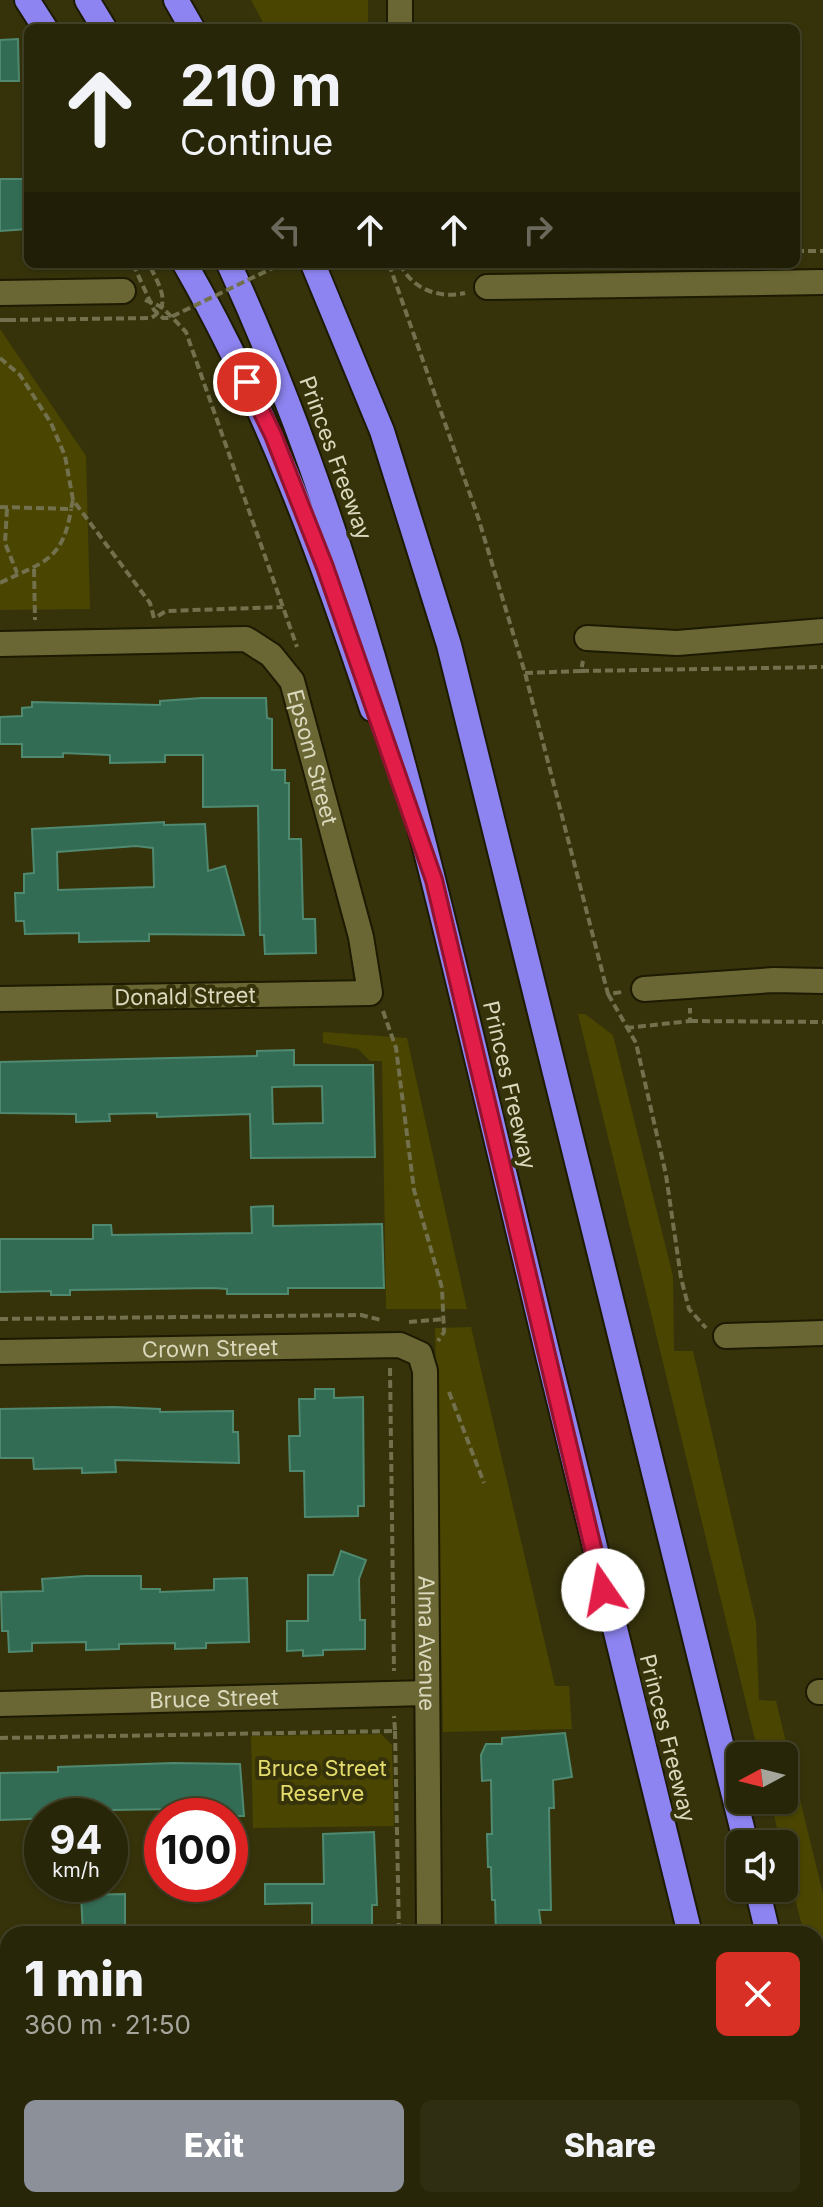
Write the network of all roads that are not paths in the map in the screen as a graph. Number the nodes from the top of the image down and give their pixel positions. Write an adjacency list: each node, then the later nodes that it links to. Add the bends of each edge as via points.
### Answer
1 (27, 0): 5 (highway)
2 (87, 0): 6 (highway)
3 (176, 0): 7 (highway)
4 (400, 0): 8 (street)
5 (42, 24)
6 (102, 24)
7 (190, 24)
8 (400, 24)
9 (187, 268): 19 (highway, via 273,435)
10 (231, 268): 19 (highway, Princes Freeway, via 336,527)
11 (315, 268): 31 (highway, Princes Freeway, via 382,431 449,645)
12 (823, 282): 13 (street)
13 (487, 287)
14 (123, 291): 15 (street)
15 (0, 293)
16 (823, 631): 17 (street, via 677,643)
17 (587, 638)
18 (0, 644): 23 (street, Epsom Street, via 246,639 271,655 292,681)
19 (434, 880): 28 (highway, Princes Freeway)
20 (823, 981): 21 (street)
21 (644, 989)
22 (0, 999): 23 (street, Donald Street)
23 (376, 1002)
24 (823, 1333): 25 (street)
25 (726, 1336)
26 (0, 1352): 27 (street, Crown Street, via 393,1334)
27 (420, 1354): 29 (street, Alma Avenue, via 425,1371)
28 (597, 1558): 34 (highway); 35 (highway, Princes Freeway)
29 (427, 1693): 30 (street, Bruce Street); 33 (street, Alma Avenue)
30 (0, 1704)
31 (743, 1830)
32 (760, 1902): 36 (highway)
33 (429, 1926)
34 (671, 1926)
35 (688, 1926)
36 (766, 1926)

